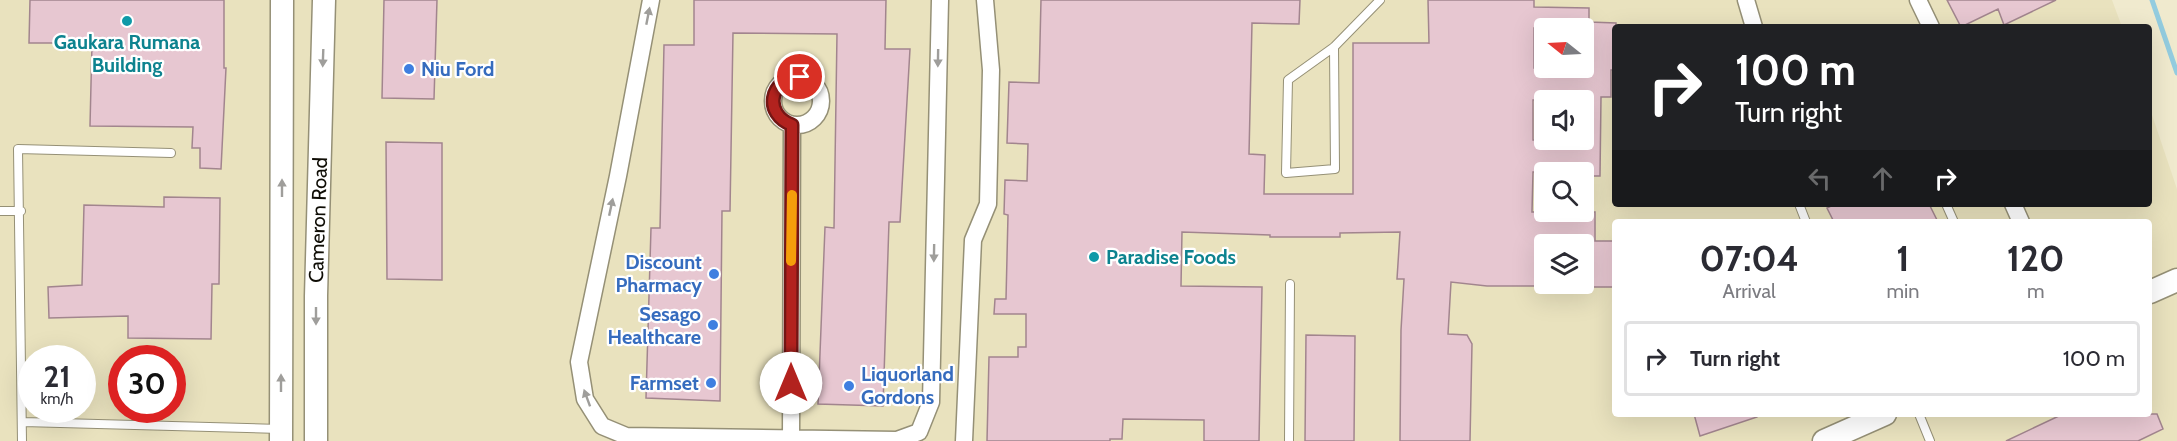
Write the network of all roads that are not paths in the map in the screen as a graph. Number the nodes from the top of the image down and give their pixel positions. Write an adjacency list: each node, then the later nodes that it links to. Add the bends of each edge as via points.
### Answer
1 (282, 0): 24 (main road, Cameron Road, one-way to 1)
2 (324, 0): 27 (main road, Cameron Road, one-way to 27)
3 (651, 0): 25 (street, one-way to 3, via 626,436 602,426 585,399 579,362)
4 (940, 0): 25 (street, one-way to 25, via 931,402 919,432 897,440)
5 (985, 0): 28 (street, via 991,70 988,204 974,240)
6 (1380, 0): 11 (lane)
7 (1746, 0): 9 (street)
8 (1918, 0): 10 (street)
9 (1753, 24)
10 (1929, 24)
11 (1334, 47): 11 (lane, via 1288,80 1286,173 1335,170)
12 (792, 125): 25 (street)
13 (171, 153): 15 (lane, via 18,149)
14 (0, 211): 15 (lane)
15 (21, 212): 19 (lane)
16 (2177, 280): 18 (main road)
17 (1290, 284): 29 (lane)
18 (2152, 291)
19 (22, 345)
20 (1878, 417): 30 (main road)
21 (1920, 417): 31 (lane)
22 (23, 423): 26 (lane)
23 (43, 423): 24 (lane)
24 (281, 435)
25 (791, 440)
26 (22, 441)
27 (316, 441)
28 (964, 441)
29 (1289, 441)
30 (1824, 441)
31 (1930, 441)

